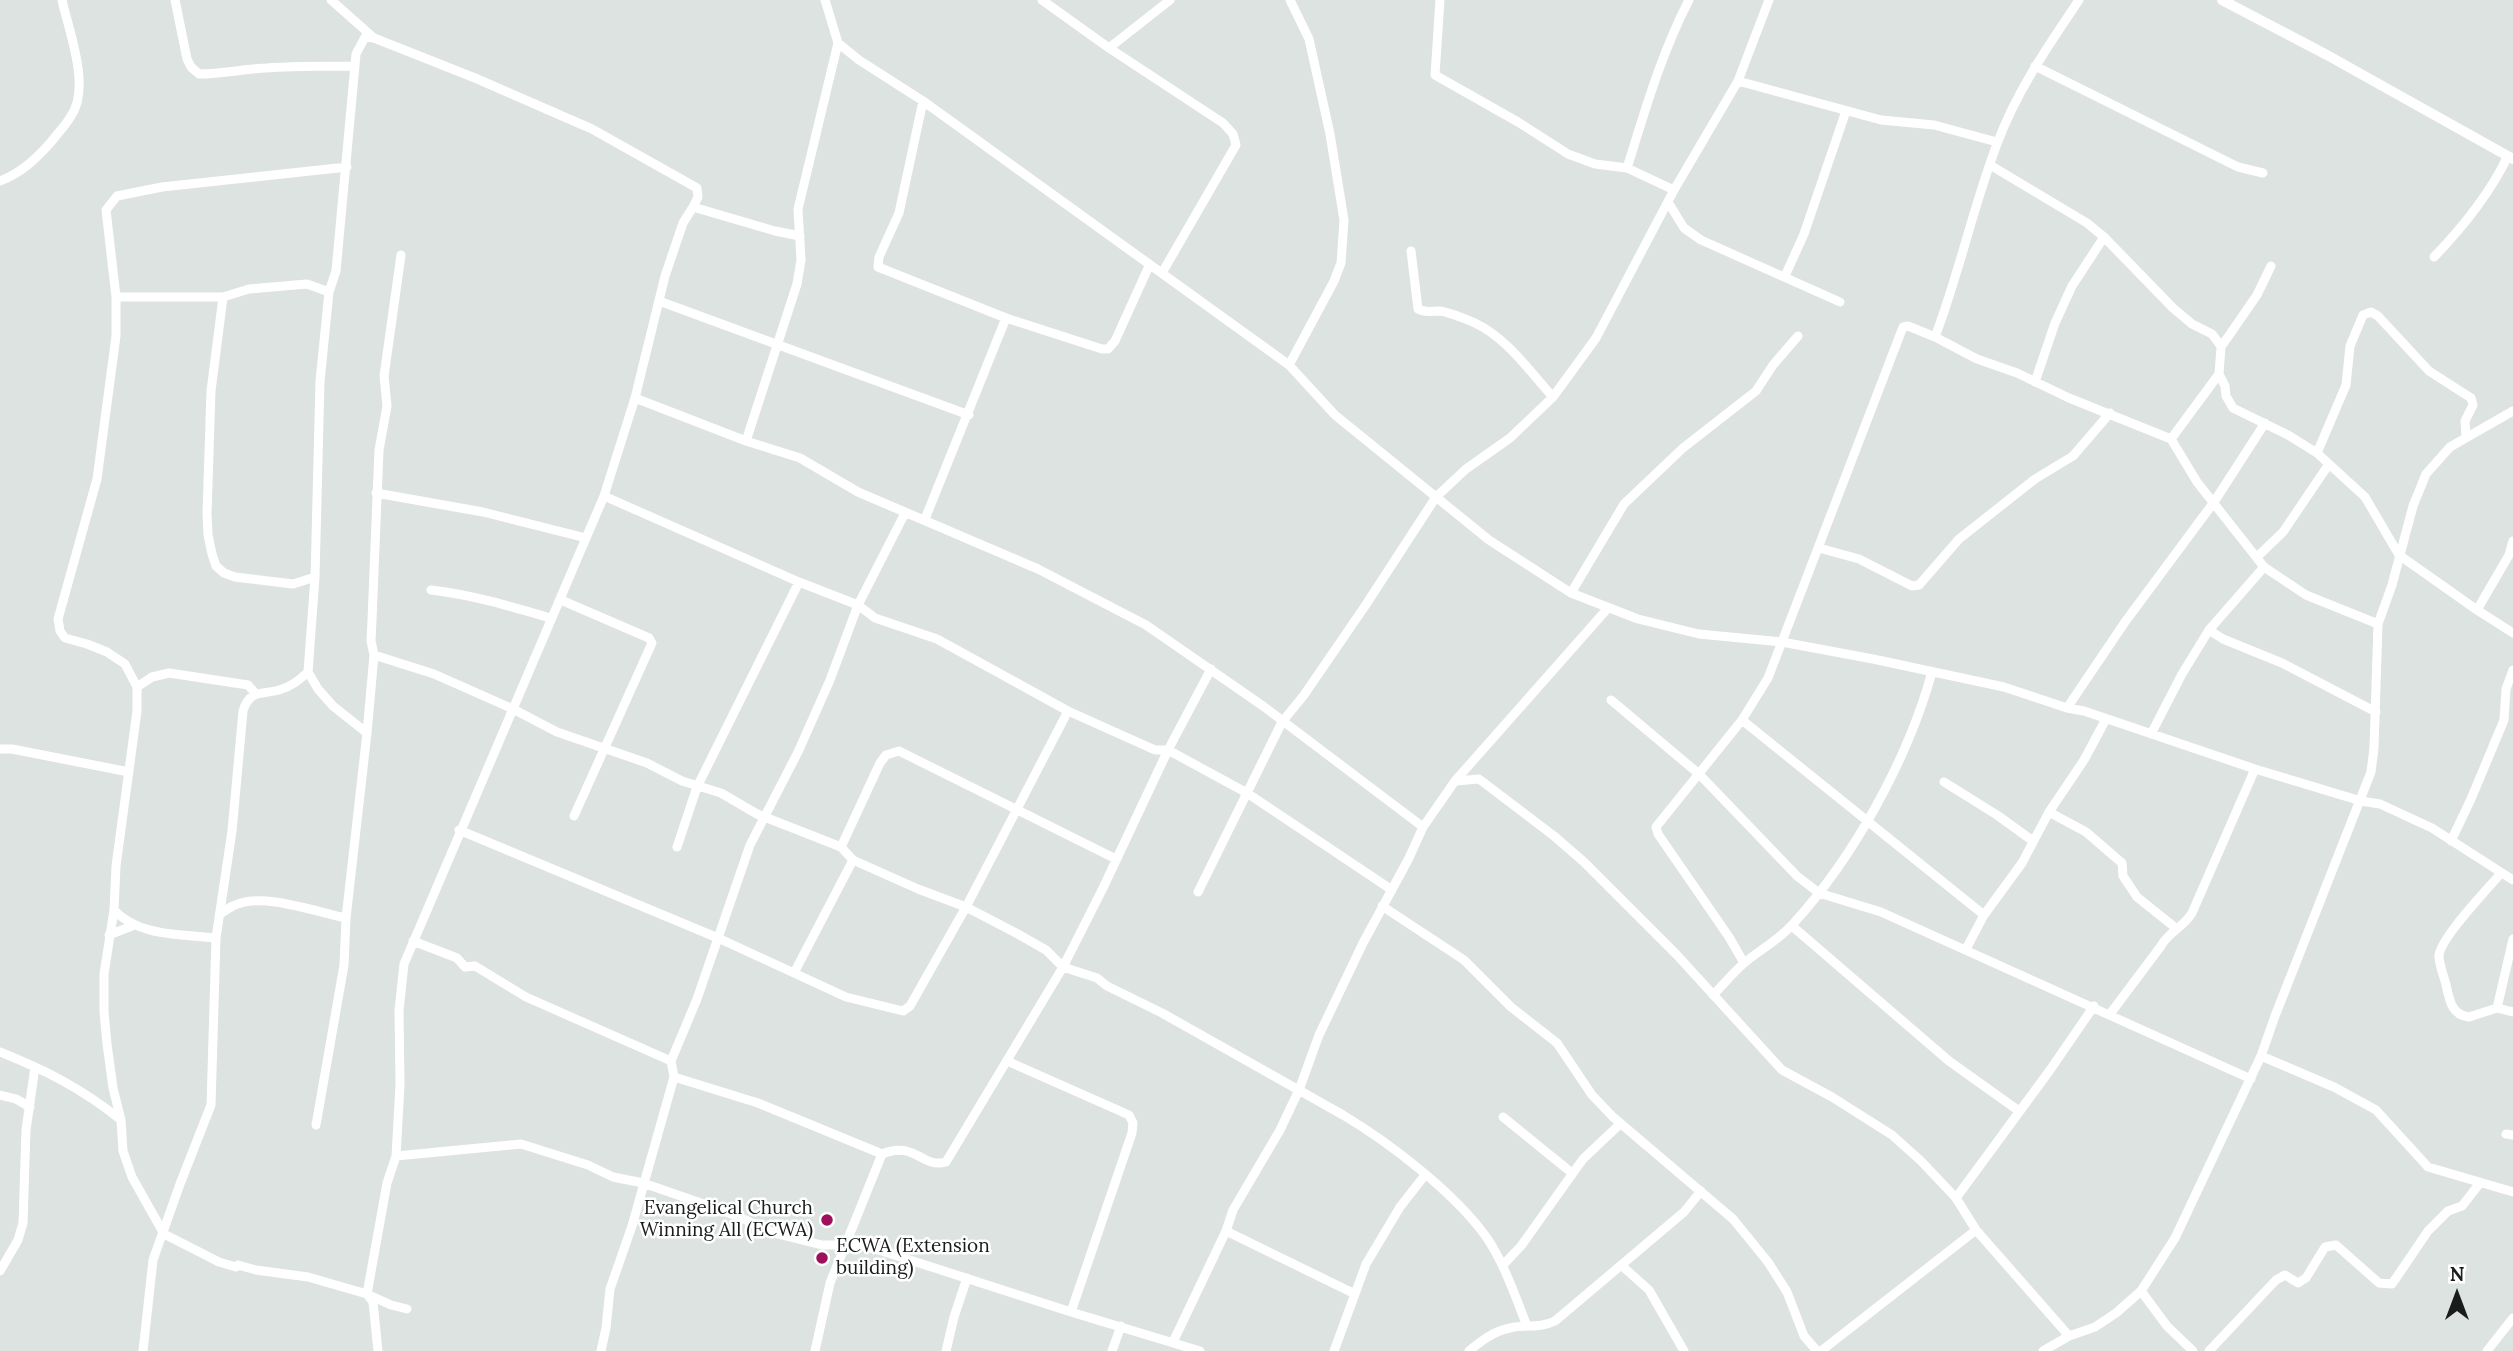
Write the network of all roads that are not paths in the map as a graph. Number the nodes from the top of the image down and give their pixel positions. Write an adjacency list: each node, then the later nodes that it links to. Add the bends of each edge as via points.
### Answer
1 (62, 0): 27 (street, via 80,81 73,115 34,161)
2 (175, 0): 16 (street, via 187,59 199,74)
3 (331, 0): 13 (street)
4 (825, 0): 14 (street)
5 (1042, 0): 15 (street)
6 (1170, 0): 15 (street)
7 (1290, 0): 50 (street, via 1309,39 1344,220 1344,244 1338,272)
8 (1440, 0): 25 (street, via 1435,75 1568,154)
9 (1689, 0): 25 (street, via 1654,79)
10 (1769, 0): 18 (street)
11 (2079, 0): 17 (street)
12 (2222, 0): 22 (street)
13 (374, 38): 16 (street, via 365,37); 30 (street, via 592,130 697,188)
14 (838, 43): 19 (street); 31 (street, via 799,209)
15 (1109, 48): 38 (street, via 1223,123 1236,145)
16 (355, 66): 24 (street)
17 (2035, 66): 21 (street); 26 (street, via 2238,167)
18 (1738, 81): 20 (street); 28 (street)
19 (923, 101): 36 (street); 45 (street, via 899,213 877,267)
20 (1846, 111): 21 (street); 39 (street)
21 (1997, 142): 23 (street)
22 (2511, 158): 35 (street, via 2466,224)
23 (1990, 165): 32 (street); 47 (street)
24 (347, 167): 40 (street, via 336,271); 41 (street, via 117,196 106,210)
25 (1627, 169): 28 (street)
26 (2263, 173)
27 (0, 181)
28 (1674, 190): 29 (street)
29 (1668, 202): 39 (street, via 1684,228 1701,240); 53 (street, via 1596,338)
30 (693, 207): 31 (street); 43 (street, via 683,223)
31 (800, 236): 48 (street, via 797,284)
32 (2104, 237): 49 (street, via 2173,308 2212,334); 52 (street, via 2072,286)
33 (1411, 251): 53 (street, via 1418,309 1440,311 1488,330)
34 (401, 255): 64 (street, via 384,376 387,406)
35 (2434, 257)
36 (1149, 266): 38 (street); 45 (street, via 1108,349)
37 (2271, 266): 49 (street)
38 (1162, 273): 50 (street)
39 (1785, 276): 44 (street)
40 (329, 292): 42 (street, via 307,284 249,289); 76 (street, via 320,381)
41 (116, 296): 42 (street); 94 (street, via 116,336 97,479 58,620 65,638 97,648 125,664)
42 (223, 297): 76 (street, via 211,391 207,514 212,554 224,573 247,580 293,584)
43 (659, 301): 48 (street); 54 (street)
44 (1840, 302)
45 (1006, 318): 57 (street)
46 (1798, 336): 79 (street, via 1756,391 1624,504)
47 (1935, 337): 52 (street); 72 (street, via 1908,326 1901,328)
48 (777, 343): 57 (street); 61 (street)
49 (2221, 347): 51 (street)
50 (1289, 365): 66 (street, via 1335,415)
51 (2219, 374): 58 (street, via 2233,408); 60 (street)
52 (2035, 382): 56 (street)
53 (1553, 397): 66 (street)
54 (635, 398): 61 (street); 65 (street)
55 (2513, 411): 59 (street)
56 (2110, 413): 60 (street); 72 (street, via 2073,456 2035,479 1959,539 1919,585 1912,586 1859,559)
57 (969, 415): 69 (street)
58 (2265, 423): 62 (street); 67 (street)
59 (2466, 437): 62 (street, via 2471,398 2429,371 2371,312 2363,315 2350,346 2346,385); 73 (street, via 2450,447 2426,474)
60 (2171, 439): 67 (street)
61 (746, 441): 68 (street, via 800,458)
62 (2317, 453): 63 (street)
63 (2329, 464): 73 (street, via 2365,497); 74 (street, via 2283,532)
64 (376, 494): 70 (street, via 483,512); 89 (street)
65 (604, 496): 70 (street); 77 (street)
66 (1436, 497): 79 (street, via 1489,540); 103 (street, via 1366,606)
67 (2214, 502): 74 (street); 97 (street)
68 (905, 513): 69 (street); 81 (street)
69 (925, 519): 90 (street, via 1038,569 1146,625)
70 (586, 538): 80 (street)
71 (2513, 541): 83 (street)
72 (1819, 548): 88 (street)
73 (2399, 555): 83 (street); 85 (street)
74 (2257, 557): 75 (street)
75 (2264, 567): 85 (street, via 2306,595); 86 (street)
76 (315, 577): 93 (street)
77 (799, 582): 81 (street); 114 (street)
78 (431, 590): 84 (street, via 467,594)
79 (1571, 593): 82 (street)
80 (561, 600): 84 (street); 106 (street, via 652,643)
81 (858, 605): 99 (street, via 875,618 937,639); 120 (street, via 830,680)
82 (1608, 608): 88 (street, via 1699,634); 112 (street)
83 (2477, 610): 87 (street)
84 (550, 618): 98 (street)
85 (2378, 624): 100 (street)
86 (2209, 630): 100 (street); 105 (street)
87 (2513, 633)
88 (1782, 642): 92 (street); 102 (street, via 1768,678)
89 (374, 654): 98 (street); 104 (street)
90 (1211, 669): 103 (street); 108 (street)
91 (2513, 670): 125 (street, via 2504,720)
92 (1932, 671): 97 (street, via 2004,687); 121 (street, via 1925,698)
93 (308, 672): 95 (street, via 280,690); 104 (street, via 333,706)
94 (137, 687): 95 (street, via 169,673 247,685); 110 (street)
95 (256, 694): 138 (street, via 243,711)
96 (1611, 700): 111 (street)
97 (2067, 708): 101 (street)
98 (513, 709): 106 (street); 123 (street)
99 (1068, 711): 108 (street, via 1155,750); 117 (street)
100 (2376, 712): 116 (street, via 2371,772)
101 (2106, 719): 105 (street); 118 (street)
102 (1742, 720): 111 (street); 121 (street)
103 (1282, 722): 115 (street); 122 (street)
104 (367, 733): 140 (street)
105 (2151, 734): 109 (street)
106 (603, 748): 114 (street); 119 (street)
107 (0, 749): 110 (street)
108 (1168, 750): 115 (street); 128 (street)
109 (2255, 769): 116 (street); 143 (street, via 2192,913)
110 (129, 772): 137 (street)
111 (1699, 774): 134 (street); 150 (street, via 1655,830)
112 (1455, 782): 122 (street); 153 (street, via 1479,779 1554,836 1615,892)
113 (1944, 782): 124 (street)
114 (697, 787): 120 (street, via 721,793); 126 (street)
115 (1247, 793): 132 (street); 133 (street)
116 (2361, 801): 125 (street, via 2380,804); 159 (street)
117 (1017, 809): 127 (street, via 894,751 880,763); 128 (street); 136 (street)
118 (2049, 812): 124 (street); 143 (street, via 2086,832 2122,863 2123,876 2137,897)
119 (575, 816)
120 (764, 816): 127 (street); 146 (street)
121 (1869, 821): 134 (street); 139 (street)
122 (1423, 827): 132 (street)
123 (459, 830): 146 (street); 148 (street)
124 (2033, 841): 139 (street)
125 (2451, 841): 130 (street)
126 (677, 847)
127 (841, 847): 129 (street)
128 (1116, 859): 151 (street)
129 (853, 860): 136 (street); 152 (street)
130 (2501, 873): 131 (street); 155 (street, via 2450,932 2439,956 2456,1012 2469,1017)
131 (2513, 880)
132 (1392, 891): 135 (street)
133 (1198, 892)
134 (1819, 893): 142 (street); 149 (street, via 1881,912)
135 (1382, 905): 165 (street, via 1319,1035); 173 (street, via 1464,960 1557,1043 1592,1095)
136 (965, 907): 151 (street, via 1046,950); 152 (street, via 903,1011 846,997)
137 (114, 910): 141 (street); 144 (street)
138 (220, 914): 140 (street, via 235,904 254,901); 145 (street)
139 (1984, 915): 149 (street)
140 (345, 918): 174 (street, via 344,965)
141 (132, 926): 144 (street); 145 (street)
142 (1792, 926): 150 (street); 170 (street, via 1949,1062)
143 (2177, 929): 157 (street, via 2167,935)
144 (108, 935): 172 (street, via 104,1012)
145 (216, 938): 186 (street, via 211,1105)
146 (718, 938): 152 (street); 161 (street)
147 (2513, 939): 155 (street)
148 (413, 941): 161 (street); 176 (street, via 400,983)
149 (1966, 949): 154 (street)
150 (1744, 963): 153 (street)
151 (1063, 967): 160 (street); 165 (street, via 1097,978)
152 (794, 973)
153 (1713, 995): 183 (street, via 1782,1070 1892,1135)
154 (2094, 1006): 157 (street); 170 (street)
155 (2497, 1009): 156 (street)
156 (2513, 1012)
157 (2110, 1014): 164 (street)
158 (0, 1052): 162 (street)
159 (2262, 1056): 164 (street); 180 (street, via 2376,1110 2428,1167)
160 (1007, 1060): 175 (street, via 946,1162 936,1164 904,1149); 196 (street, via 1129,1115 1133,1123)
161 (671, 1061): 163 (street)
162 (35, 1067): 167 (street); 172 (street, via 92,1097)
163 (674, 1077): 175 (street, via 758,1103); 179 (street)
164 (2250, 1079): 192 (street, via 2175,1238)
165 (1299, 1090): 178 (street, via 1371,1132); 185 (street)
166 (0, 1095): 168 (street)
167 (32, 1095): 168 (street); 169 (street)
168 (16, 1098): 169 (street)
169 (30, 1107): 190 (street, via 23,1223)
170 (2019, 1111): 183 (street)
171 (1503, 1117): 177 (street)
172 (121, 1120): 186 (street, via 123,1151 132,1177)
173 (1620, 1124): 177 (street); 181 (street)
174 (316, 1125)
175 (882, 1154): 187 (street)
176 (396, 1156): 179 (street, via 521,1144); 193 (street)
177 (1572, 1173): 188 (street)
178 (1425, 1175): 188 (street, via 1485,1236); 194 (street, via 1366,1264)
179 (643, 1183): 187 (street, via 774,1233); 204 (street, via 610,1289)
180 (2480, 1183): 182 (street); 215 (street, via 2462,1206 2448,1211 2428,1231 2392,1284 2379,1283 2336,1245 2325,1247 2306,1278 2298,1283 2286,1275 2276,1280)
181 (1701, 1191): 189 (street, via 1684,1212); 212 (street, via 1733,1219 1768,1262 1787,1292 1804,1336)
182 (2513, 1192)
183 (1956, 1198): 184 (street)
184 (1976, 1230): 200 (street); 212 (street)
185 (1226, 1231): 194 (street); 201 (street)
186 (164, 1234): 193 (street, via 219,1262 308,1277); 202 (street, via 151,1271)
187 (843, 1247): 191 (street, via 871,1248); 205 (street)
188 (1503, 1265): 199 (street)
189 (1622, 1266): 199 (street, via 1555,1321); 211 (street, via 1649,1290)
190 (0, 1271)
191 (967, 1278): 196 (street); 206 (street)
192 (2141, 1291): 200 (street, via 2095,1327); 214 (street)
193 (367, 1294): 195 (street); 203 (street, via 373,1302)
194 (1355, 1294): 209 (street)
195 (407, 1309)
196 (1070, 1312): 198 (street)
197 (2513, 1318): 216 (street)
198 (1121, 1326): 201 (street); 207 (street)
199 (1527, 1326): 210 (street, via 1490,1335)
200 (2069, 1336): 213 (street)
201 (1174, 1345): 208 (street)
202 (143, 1351)
203 (378, 1351)
204 (601, 1351)
205 (815, 1351)
206 (946, 1351)
207 (1112, 1351)
208 (1200, 1351)
209 (1334, 1351)
210 (1469, 1351)
211 (1684, 1351)
212 (1819, 1351)
213 (2043, 1351)
214 (2193, 1351)
215 (2209, 1351)
216 (2487, 1351)

